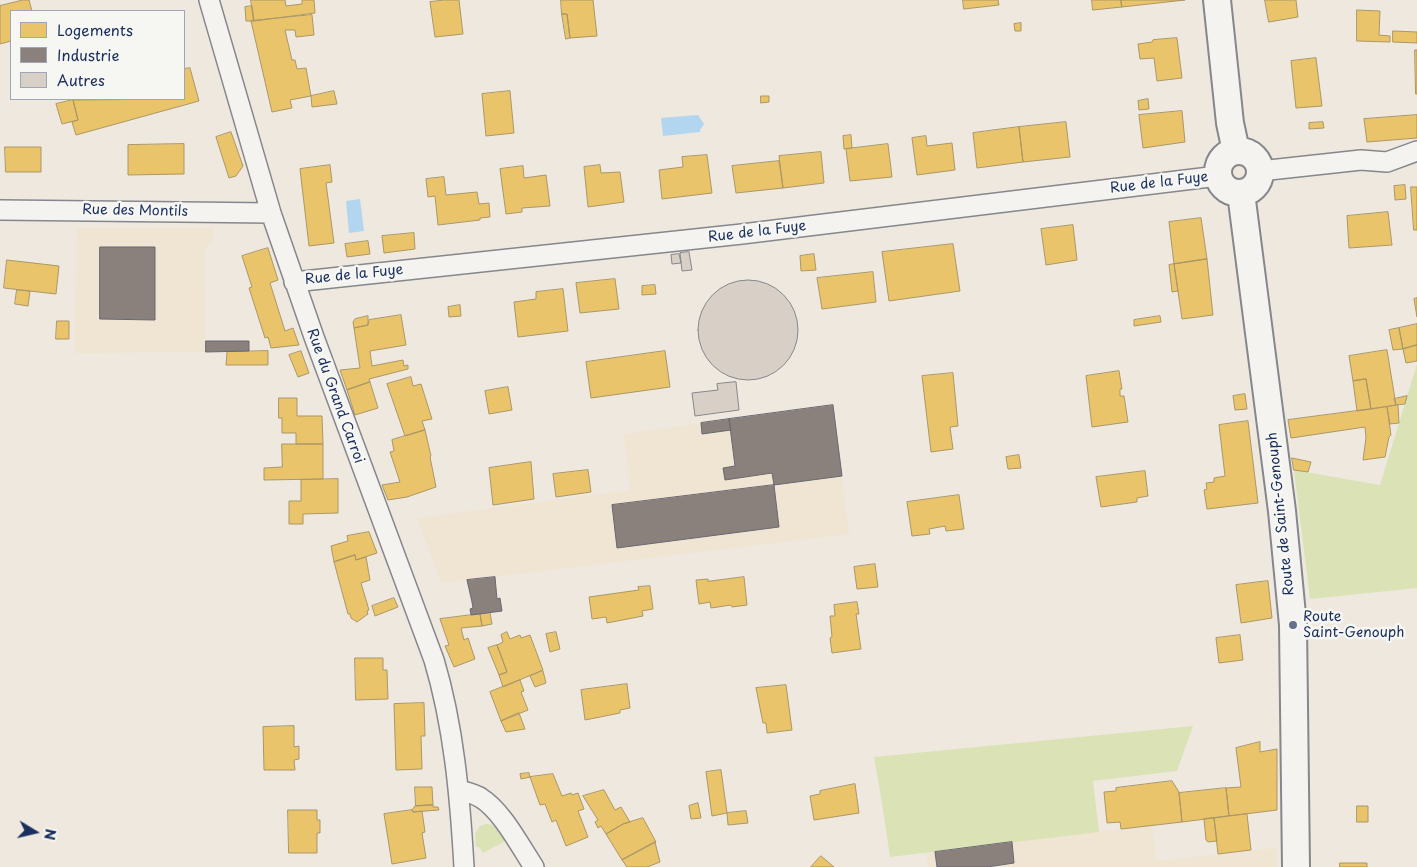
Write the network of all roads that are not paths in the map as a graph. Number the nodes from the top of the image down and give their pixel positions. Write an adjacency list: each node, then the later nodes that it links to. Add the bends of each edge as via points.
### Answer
1 (210, 0): 9 (street, Rue du Grand Carroi)
2 (1218, 0): 3 (street, via 1230,123)
3 (1236, 151): 5 (street, via 1255,158); 6 (street, via 1223,157)
4 (1417, 151): 5 (street, via 1387,162 1361,160)
5 (1260, 172): 7 (street, via 1257,184)
6 (1218, 176): 7 (street, via 1224,187); 10 (street, Rue de la Fuye, via 752,233)
7 (1241, 193): 16 (street, Route de Saint-Genouph, via 1294,625)
8 (0, 210): 9 (street, Rue des Montils)
9 (271, 213): 10 (street, Rue du Grand Carroi)
10 (294, 282): 11 (street, Rue du Grand Carroi, via 434,660 444,696)
11 (459, 790): 12 (street, via 481,798); 13 (street, Rue du Grand Carroi)
12 (496, 812): 13 (street, via 481,810); 15 (street)
13 (460, 815): 14 (street, Rue du Grand Carroi)
14 (464, 867)
15 (534, 867)
16 (1296, 867)

